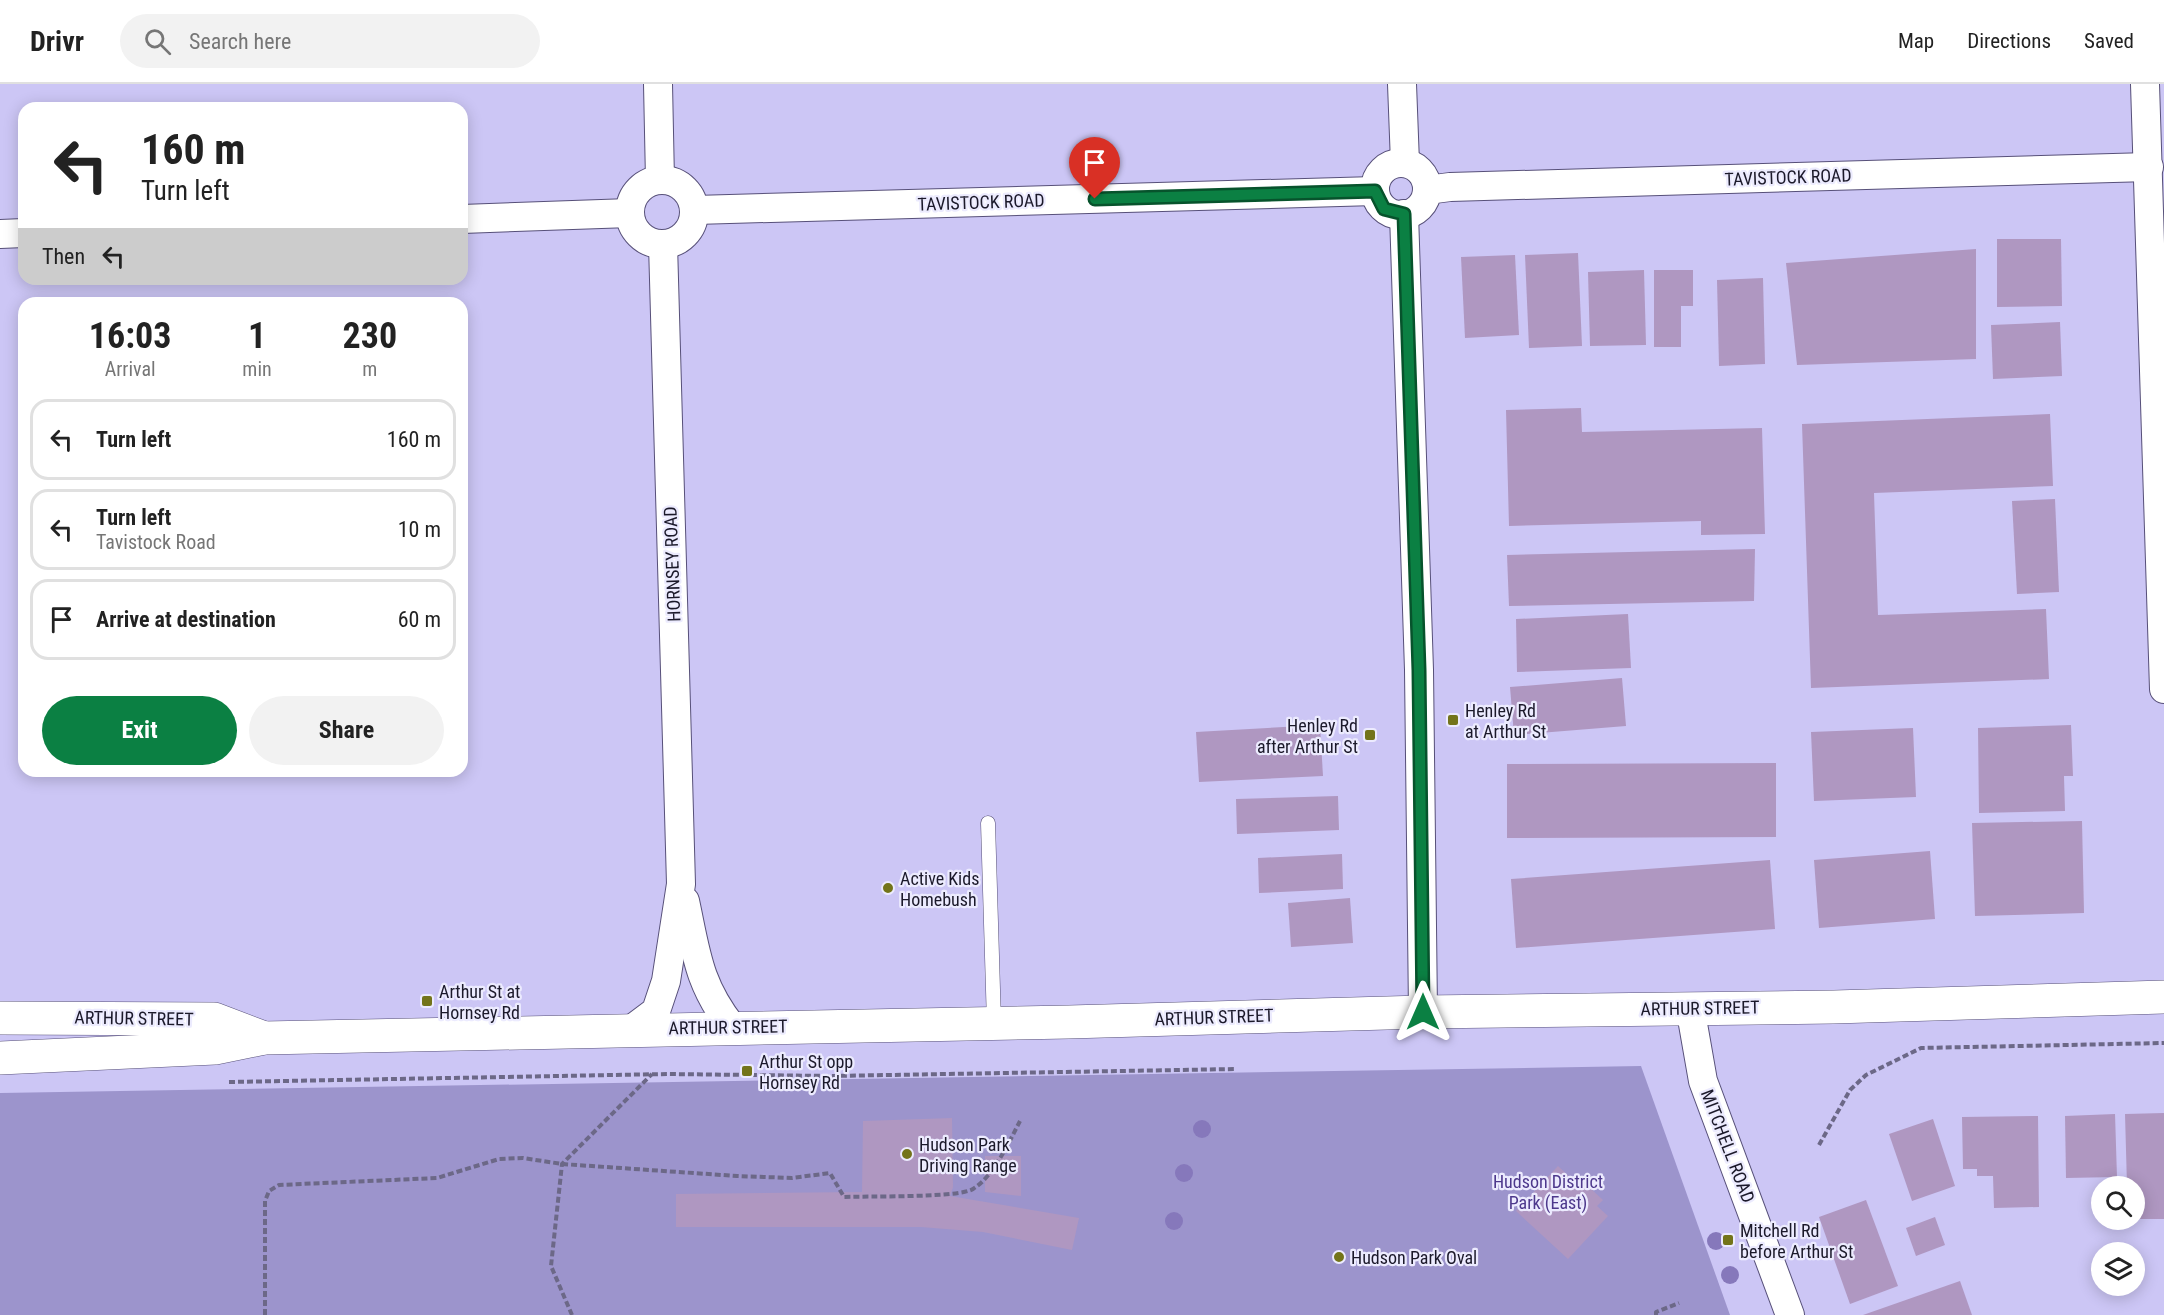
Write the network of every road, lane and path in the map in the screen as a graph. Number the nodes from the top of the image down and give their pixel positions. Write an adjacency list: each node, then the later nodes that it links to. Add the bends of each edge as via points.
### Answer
1 (658, 84): 6 (street)
2 (1402, 84): 4 (street)
3 (2145, 84): 5 (street)
4 (1405, 164): 7 (street, via 1421,172); 8 (street, via 1392,165 1381,173)
5 (2149, 167): 7 (street, TAVISTOCK ROAD); 16 (street)
6 (660, 180): 9 (street, via 680,184 693,200); 10 (street, via 642,188)
7 (1427, 190): 11 (street, via 1422,204)
8 (1375, 191): 9 (street, TAVISTOCK ROAD); 11 (street, via 1384,209)
9 (695, 210): 15 (street, via 690,230 674,243)
10 (630, 213): 12 (street); 15 (street, via 640,236)
11 (1404, 214): 21 (street, via 1419,670)
12 (468, 219)
13 (0, 234): 14 (street)
14 (18, 234)
15 (663, 244): 18 (street, HORNSEY ROAD)
16 (2164, 689)
17 (988, 823): 23 (lane)
18 (681, 884): 24 (street, HORNSEY ROAD, via 702,980); 25 (street, HORNSEY ROAD, via 666,981 656,1011)
19 (2164, 997): 20 (main road, ARTHUR STREET, via 1834,1007)
20 (1690, 1007): 21 (main road, ARTHUR STREET); 39 (street, MITCHELL ROAD, via 1702,1081)
21 (1423, 1012): 23 (main road, ARTHUR STREET)
22 (0, 1017): 26 (main road, ARTHUR STREET, via 214,1019)
23 (994, 1023): 24 (main road, ARTHUR STREET)
24 (732, 1027): 25 (main road, ARTHUR STREET)
25 (632, 1029): 26 (main road, ARTHUR STREET)
26 (264, 1038): 28 (main road, ARTHUR STREET, via 214,1048)
27 (2164, 1043): 33 (path, via 1921,1048 1866,1075 1850,1090)
28 (0, 1058)
29 (1236, 1069): 30 (path, via 831,1076)
30 (652, 1074): 31 (path); 34 (path)
31 (228, 1082)
32 (1020, 1121): 34 (path, via 1000,1160 973,1190 950,1193 844,1197 830,1173 759,1177)
33 (1820, 1145)
34 (562, 1164): 36 (path, via 499,1159 437,1178 279,1185 269,1191 265,1201); 37 (path, via 552,1266)
35 (1679, 1303): 38 (path)
36 (265, 1315)
37 (572, 1315)
38 (1656, 1315)
39 (1790, 1315)

